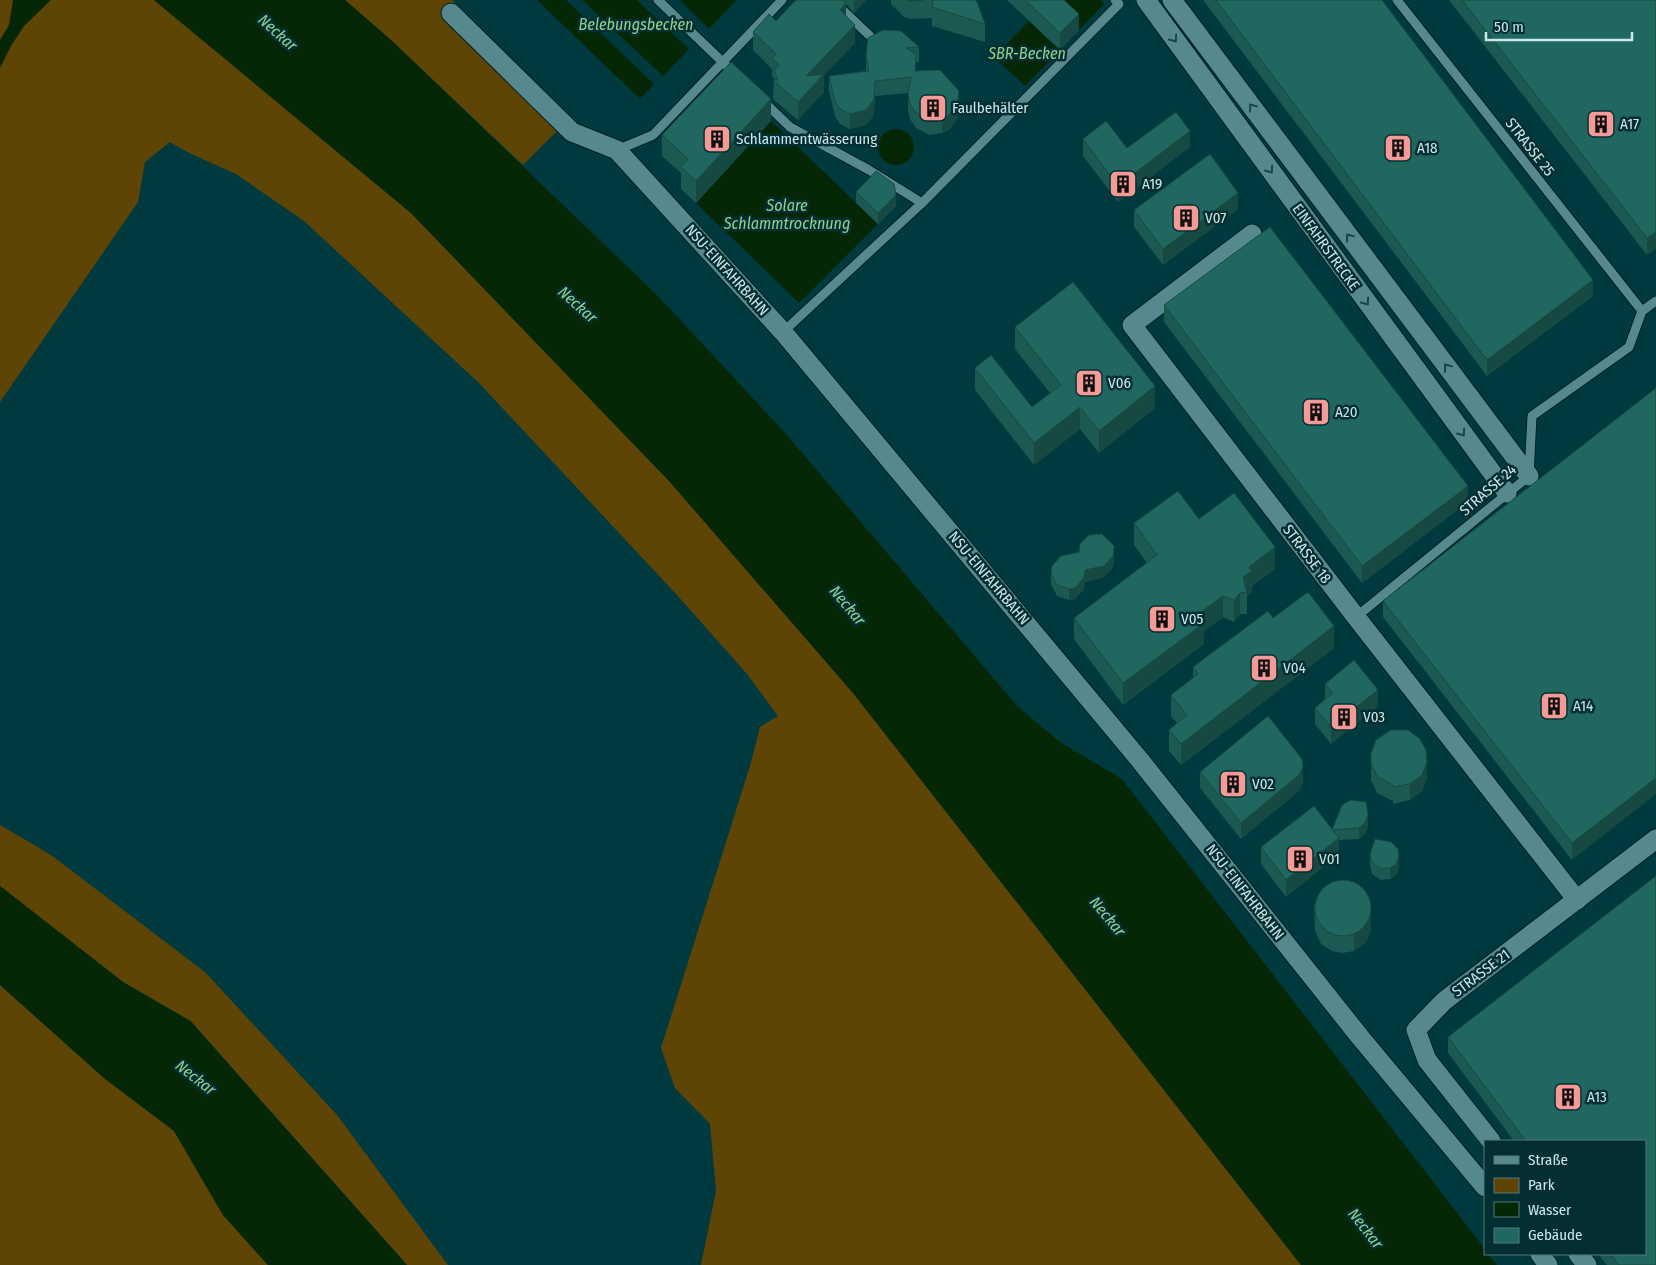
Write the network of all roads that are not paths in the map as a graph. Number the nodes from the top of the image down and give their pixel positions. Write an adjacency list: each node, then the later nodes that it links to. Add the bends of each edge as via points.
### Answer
1 (658, 0): 10 (lane)
2 (782, 0): 10 (lane)
3 (832, 0): 9 (lane)
4 (1115, 0): 14 (lane, via 1118,4)
5 (1146, 0): 20 (street, EINFAHRSTRECKE, one-way to 20)
6 (1172, 0): 19 (street, EINFAHRSTRECKE, one-way to 6)
7 (1397, 0): 17 (lane, STRASSE 25)
8 (451, 13): 13 (street, NSU-EINFAHRBAHN, via 572,132)
9 (870, 36)
10 (723, 62): 11 (lane); 13 (lane, via 653,135)
11 (743, 82)
12 (757, 95): 14 (lane, via 790,128 869,170)
13 (617, 150): 18 (street, NSU-EINFAHRBAHN)
14 (922, 203): 18 (lane)
15 (1252, 234): 21 (street, STRASSE 18, via 1132,324)
16 (1656, 301): 17 (lane)
17 (1642, 311): 19 (lane, STRASSE 24, via 1629,348 1532,416)
18 (784, 332): 25 (street, NSU-EINFAHRBAHN, via 1139,759 1360,1037)
19 (1529, 476): 20 (lane, STRASSE 24)
20 (1507, 493): 21 (lane, STRASSE 24)
21 (1356, 617): 23 (street, STRASSE 18)
22 (1656, 839): 23 (street, STRASSE 21)
23 (1577, 900): 24 (street, STRASSE 21, via 1444,1001 1416,1030 1428,1060)
24 (1490, 1140)
25 (1484, 1186)
26 (1579, 1255): 27 (street)
27 (1587, 1265)

